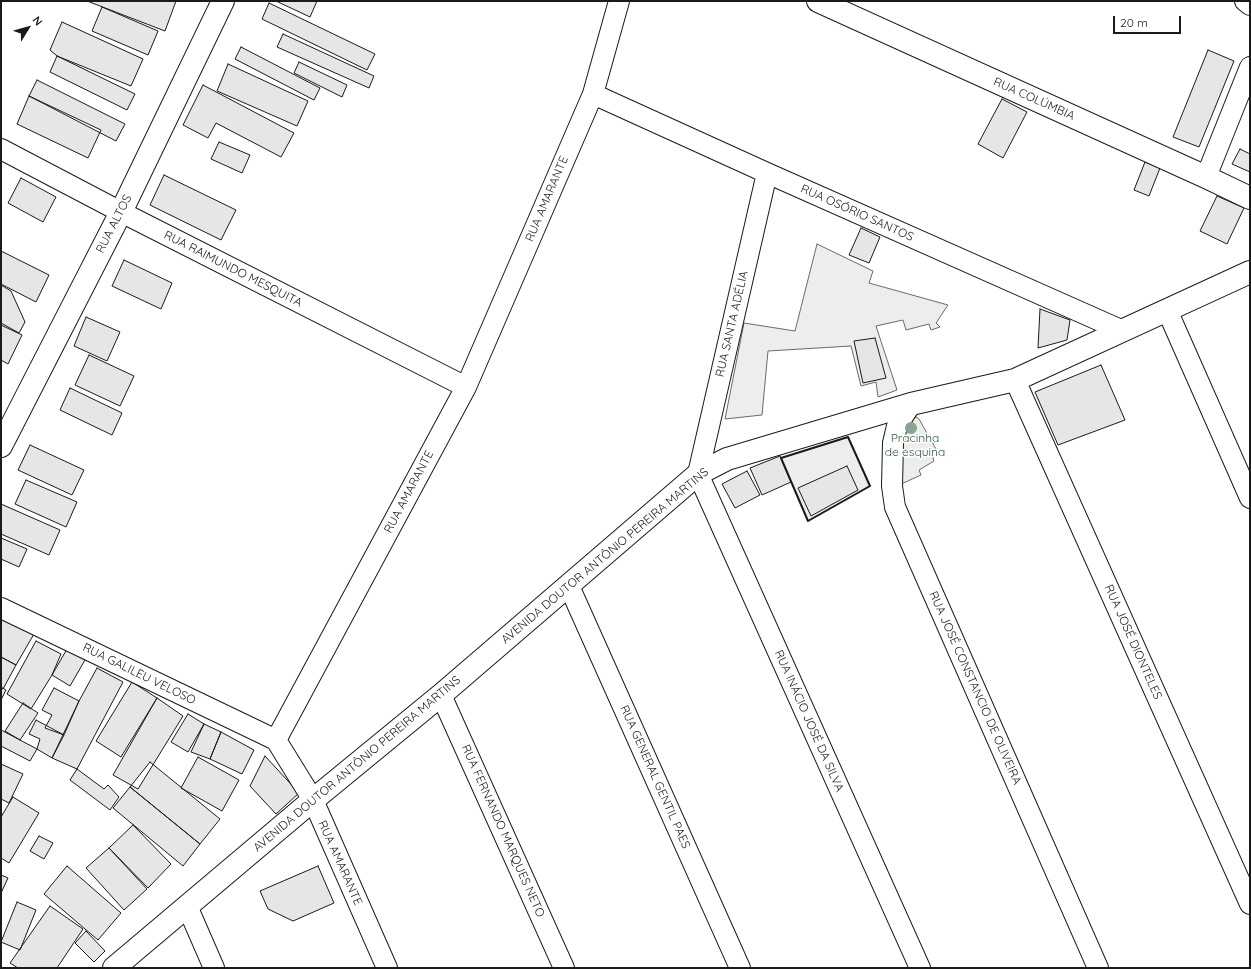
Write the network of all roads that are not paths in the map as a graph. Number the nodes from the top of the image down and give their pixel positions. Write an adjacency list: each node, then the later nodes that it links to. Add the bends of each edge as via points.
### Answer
1 (223, 1): 12 (street, RUA ALTOS)
2 (619, 1): 7 (street, RUA AMARANTE)
3 (818, 1): 10 (street, RUA COLÚMBIA)
4 (1245, 1): 5 (street)
5 (1250, 5)
6 (1250, 67): 10 (street)
7 (593, 94): 9 (street, RUA OSÓRIO SANTOS); 17 (street, RUA AMARANTE)
8 (1, 149): 12 (street, RUA RAIMUNDO MESQUITA)
9 (767, 173): 15 (street, RUA OSÓRIO SANTOS); 20 (street, RUA SANTA ADÉLIA)
10 (1206, 176): 11 (street, RUA COLÚMBIA)
11 (1250, 198)
12 (121, 212): 17 (street, RUA RAIMUNDO MESQUITA); 19 (street, RUA ALTOS)
13 (1250, 272): 14 (street, AVENIDA DOUTOR ANTÔNIO PEREIRA MARTINS)
14 (1167, 310): 15 (street, AVENIDA DOUTOR ANTÔNIO PEREIRA MARTINS); 21 (street)
15 (1122, 331): 16 (street, AVENIDA DOUTOR ANTÔNIO PEREIRA MARTINS)
16 (1015, 380): 18 (street, AVENIDA DOUTOR ANTÔNIO PEREIRA MARTINS); 27 (street, RUA JOSÉ DIONTELES)
17 (466, 387): 25 (street, RUA AMARANTE)
18 (911, 404): 20 (street, AVENIDA DOUTOR ANTÔNIO PEREIRA MARTINS, via 727,459); 35 (street, RUA JOSÉ CONSTANCIO DE OLIVEIRA, via 897,426 892,443 892,486 895,507)
19 (1, 446)
20 (698, 474): 22 (street, AVENIDA DOUTOR ANTÔNIO PEREIRA MARTINS); 34 (street, RUA INÁCIO JOSÉ DA SILVA)
21 (1250, 498)
22 (570, 586): 24 (street, AVENIDA DOUTOR ANTÔNIO PEREIRA MARTINS); 33 (street, RUA GENERAL GENTIL PAES)
23 (1, 608): 25 (street, RUA GALILEU VELOSO)
24 (441, 695): 26 (street, AVENIDA DOUTOR ANTÔNIO PEREIRA MARTINS); 32 (street, RUA FERNANDO MARQUES NETO)
25 (276, 740): 26 (street, RUA AMARANTE)
26 (313, 800): 28 (street, AVENIDA DOUTOR ANTÔNIO PEREIRA MARTINS); 31 (street, RUA AMARANTE)
27 (1250, 904)
28 (187, 906): 29 (street, AVENIDA DOUTOR ANTÔNIO PEREIRA MARTINS); 30 (street)
29 (114, 968)
30 (214, 968)
31 (387, 968)
32 (564, 968)
33 (740, 968)
34 (920, 968)
35 (1098, 968)

